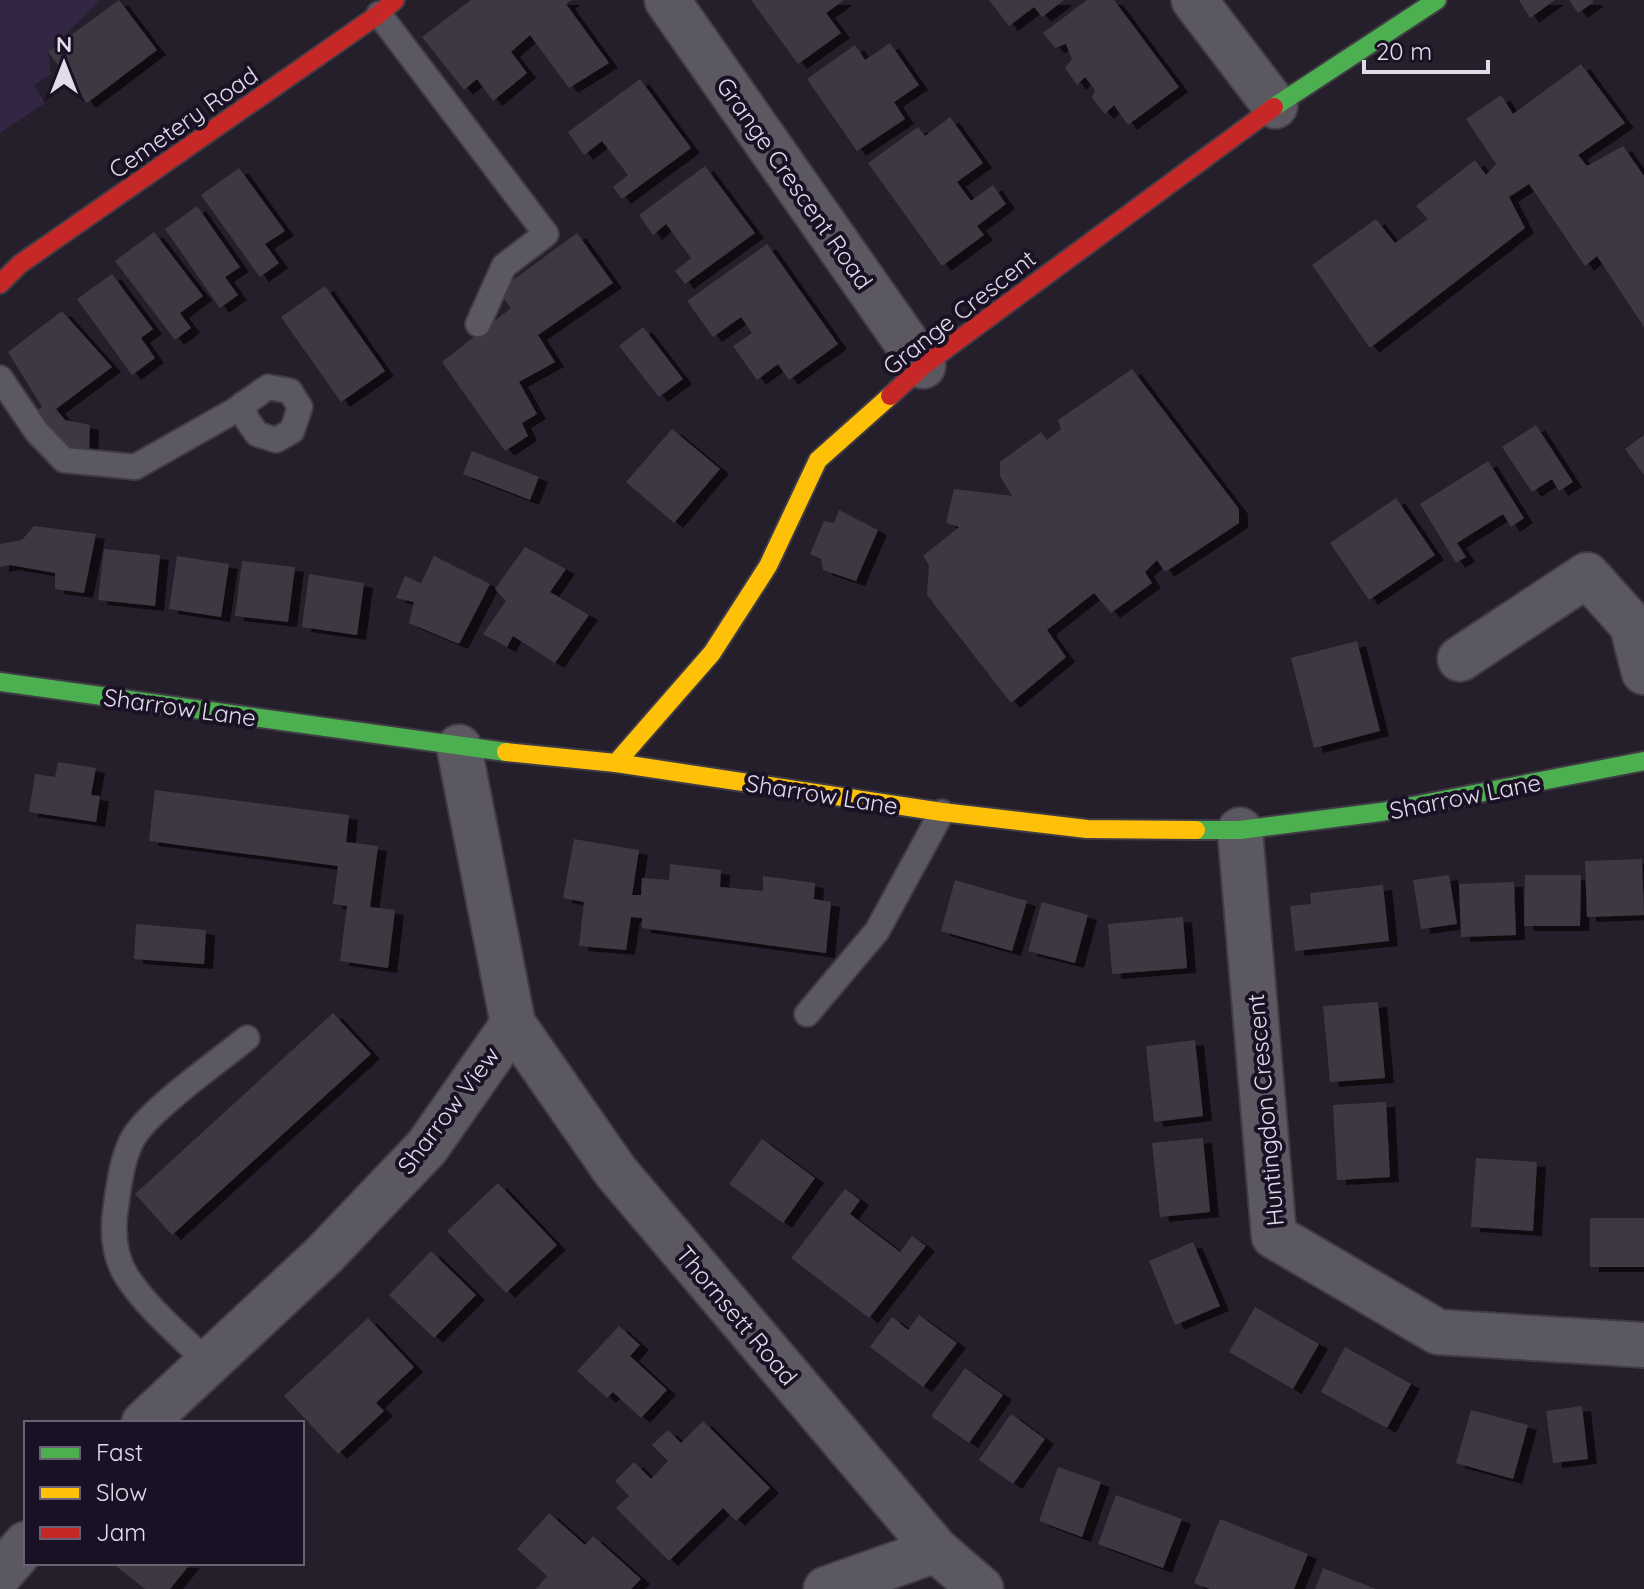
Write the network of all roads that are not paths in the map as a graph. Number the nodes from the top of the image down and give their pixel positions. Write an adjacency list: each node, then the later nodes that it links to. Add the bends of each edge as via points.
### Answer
1 (667, 0): 8 (street, Grange Crescent Road)
2 (1194, 0): 5 (street)
3 (1437, 0): 5 (street, Grange Crescent)
4 (387, 7): 6 (street, Cemetery Road, via 20,264); 7 (lane, via 546,234 504,266)
5 (1275, 106): 8 (street, Grange Crescent)
6 (0, 284)
7 (478, 324)
8 (923, 366): 16 (street, Grange Crescent, via 818,460 768,566 712,653)
9 (0, 378): 10 (lane, via 37,432 64,460 135,467)
10 (243, 404)
11 (1460, 659): 12 (street, via 1587,575 1632,625)
12 (1644, 672)
13 (0, 682): 14 (street, Sharrow Lane)
14 (459, 747): 16 (street, Sharrow Lane); 20 (street, Sharrow View)
15 (1644, 761): 18 (street, Sharrow Lane, via 1381,812)
16 (616, 763): 17 (street, Sharrow Lane)
17 (942, 812): 18 (street, Sharrow Lane, via 1087,829); 19 (lane, via 877,931)
18 (1240, 830): 22 (street, Huntingdon Crescent, via 1274,1236 1438,1332)
19 (807, 1014)
20 (513, 1024): 23 (street, Sharrow View, via 427,1147 324,1255); 26 (street, Thornsett Road, via 616,1172)
21 (247, 1038): 23 (lane, via 147,1120 132,1140 113,1226 126,1276)
22 (1644, 1345)
23 (208, 1363): 24 (street, Sharrow View)
24 (146, 1421)
25 (24, 1546): 27 (street)
26 (936, 1550): 28 (street); 29 (street, Thornsett Road)
27 (0, 1574)
28 (826, 1589)
29 (981, 1589)

